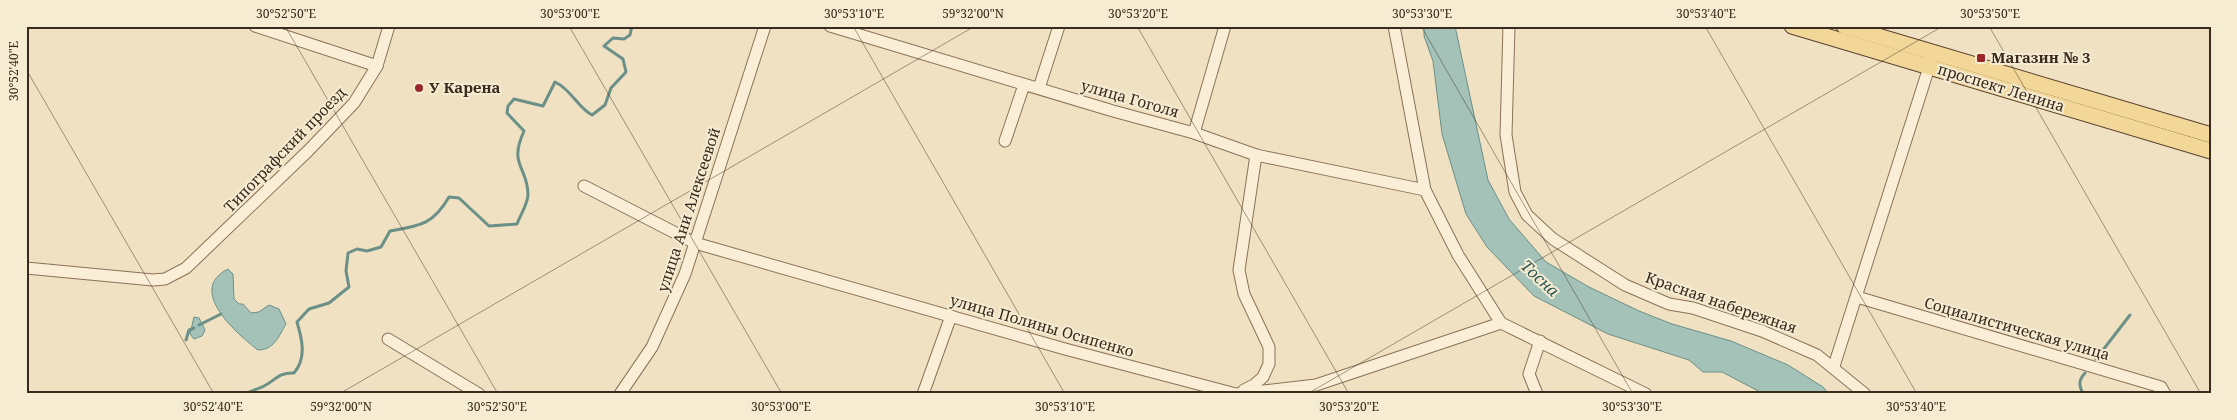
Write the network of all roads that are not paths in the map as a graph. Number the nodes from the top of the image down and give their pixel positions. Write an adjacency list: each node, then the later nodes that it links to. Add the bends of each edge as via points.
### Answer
1 (255, 26): 12 (street)
2 (389, 26): 12 (street, Типографский проезд)
3 (765, 26): 23 (street, улица Ани Алексеевой)
4 (830, 26): 14 (street, улица Гоголя)
5 (1059, 26): 15 (street)
6 (1225, 26): 16 (street)
7 (1394, 26): 22 (street)
8 (1509, 26): 30 (street, Красная набережная, via 1506,135 1515,192 1527,215 1553,239 1624,285 1669,304 1693,308 1762,331 1818,355)
9 (1792, 26): 13 (main road, проспект Ленина)
10 (1844, 26): 11 (main road, проспект Ленина)
11 (1934, 52): 13 (street); 17 (main road, проспект Ленина)
12 (377, 66): 24 (street, Типографский проезд, via 354,103 308,151 198,258 174,275 139,280)
13 (1929, 67): 19 (main road, проспект Ленина); 25 (street)
14 (1024, 85): 15 (street, улица Гоголя); 18 (street)
15 (1039, 88): 16 (street, улица Гоголя)
16 (1194, 133): 20 (street, улица Гоголя)
17 (2211, 135)
18 (1005, 141)
19 (2211, 151)
20 (1256, 155): 22 (street, улица Гоголя); 35 (street, via 1239,270 1244,294 1269,347 1269,364 1263,377)
21 (584, 186): 23 (street, улица Полины Осипенко)
22 (1424, 190): 27 (street, via 1458,255)
23 (695, 243): 26 (street, улица Полины Осипенко); 33 (street, улица Ани Алексеевой, via 664,325)
24 (26, 268)
25 (1857, 297): 30 (street); 40 (street, Социалистическая улица, via 2161,387)
26 (951, 316): 34 (street); 35 (street, улица Полины Осипенко)
27 (1501, 323): 29 (street); 31 (street, улица Полины Осипенко)
28 (388, 339): 32 (street)
29 (1540, 341): 37 (street, via 1529,374); 38 (street)
30 (1834, 366): 39 (street, Красная набережная)
31 (1316, 385): 35 (street, улица Полины Осипенко); 36 (street)
32 (479, 394)
33 (620, 394)
34 (923, 394)
35 (1236, 394)
36 (1326, 394)
37 (1537, 394)
38 (1646, 394)
39 (1865, 394)
40 (2165, 394)

